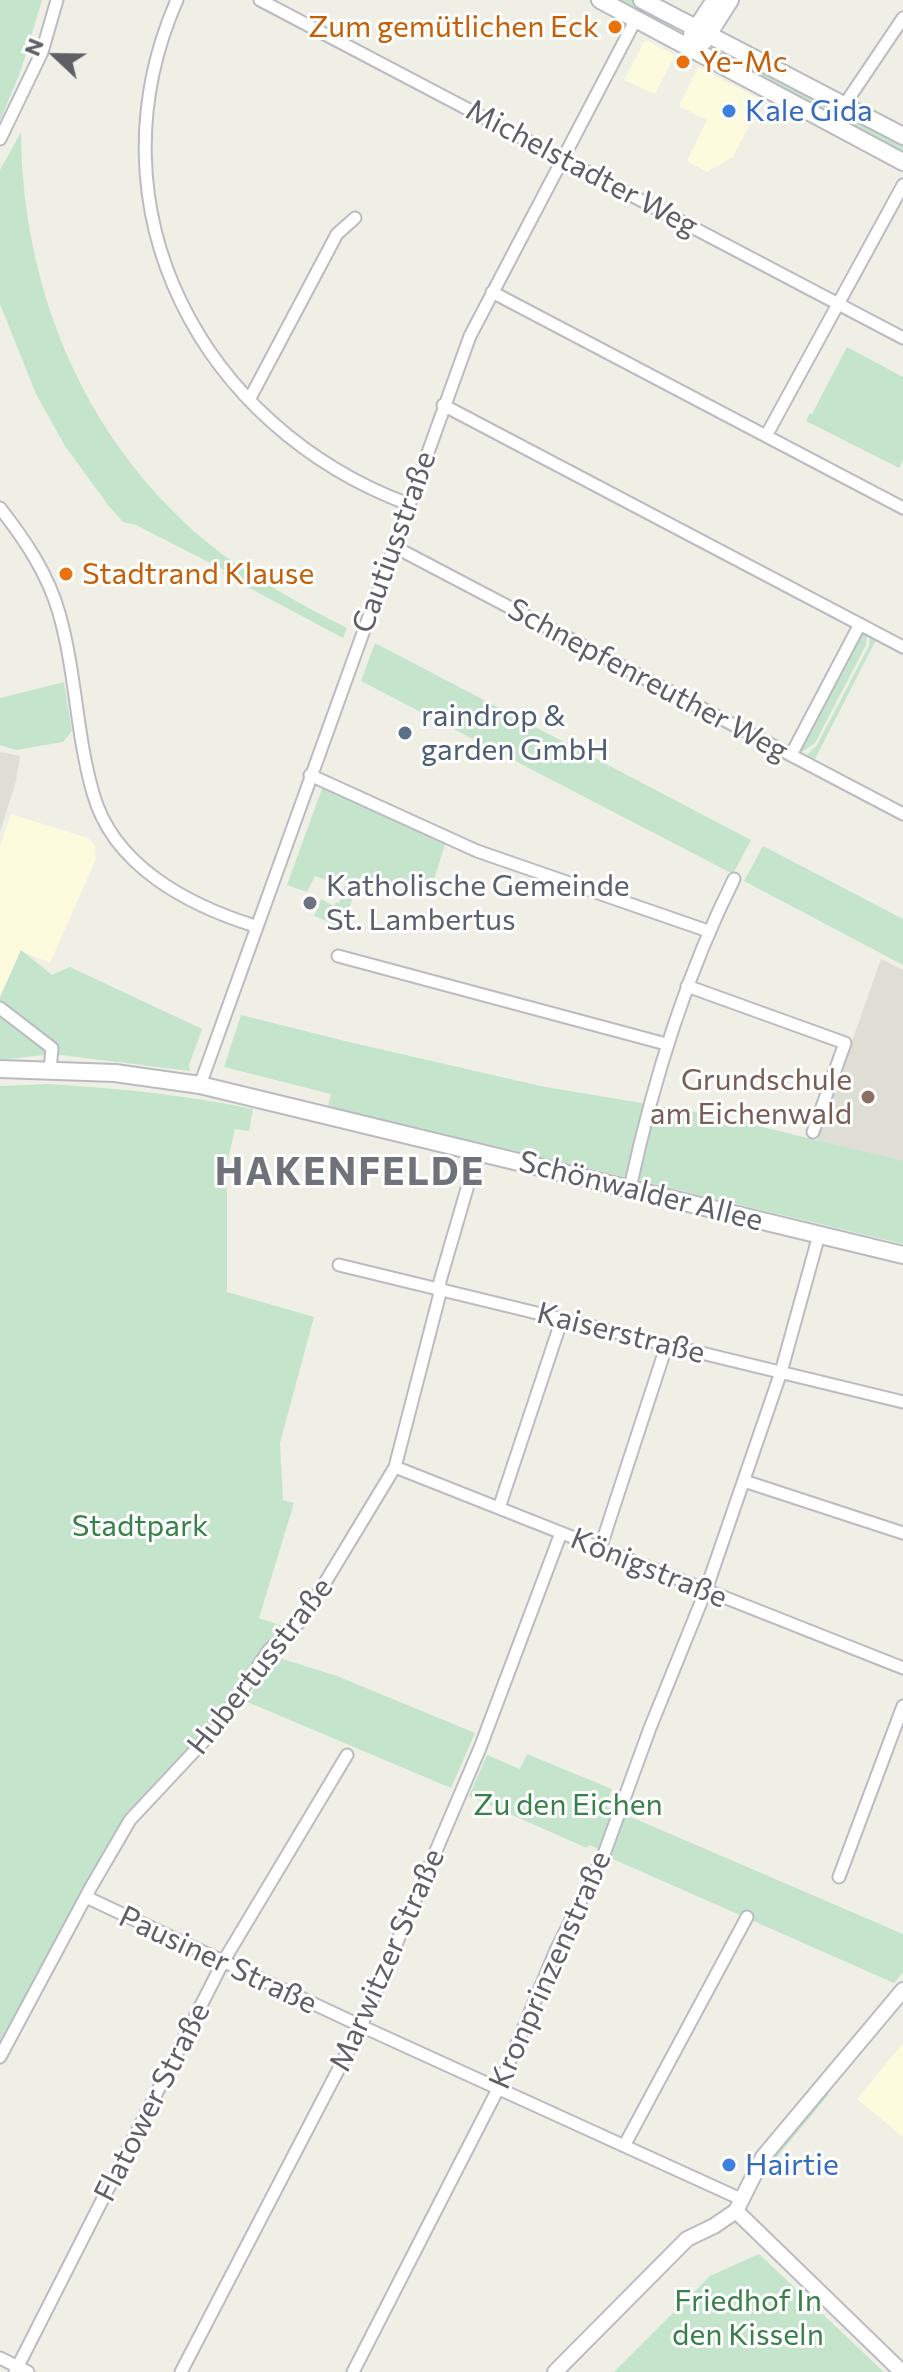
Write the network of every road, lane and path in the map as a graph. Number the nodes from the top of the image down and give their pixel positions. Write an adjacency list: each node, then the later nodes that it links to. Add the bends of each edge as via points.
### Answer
1 (57, 0): 14 (street, via 42,52)
2 (177, 0): 22 (street, via 158,53 149,103 147,161 153,211 180,305 204,345)
3 (260, 0): 15 (street, Michelstadter Weg)
4 (600, 0): 9 (main road)
5 (642, 0): 10 (main road)
6 (715, 0): 10 (main road)
7 (730, 0): 10 (main road)
8 (903, 18): 12 (street)
9 (636, 19): 11 (main road); 15 (street, Cautiusstraße)
10 (702, 31): 11 (main road); 12 (main road)
11 (692, 50): 16 (main road)
12 (845, 104): 13 (main road)
13 (903, 136)
14 (0, 139)
15 (563, 157): 19 (street, Cautiusstraße); 20 (street, Michelstadter Weg)
16 (903, 162)
17 (903, 185): 20 (street)
18 (355, 218): 22 (street, via 337,234)
19 (492, 292): 23 (street, Cautiusstraße); 24 (street)
20 (839, 304): 21 (street, Michelstadter Weg); 24 (street)
21 (903, 338)
22 (249, 400): 25 (street, via 321,461)
23 (443, 405): 25 (street, Cautiusstraße); 29 (street)
24 (766, 436): 27 (street)
25 (408, 504): 28 (street, Cautiusstraße)
26 (0, 508): 35 (street, via 39,564 59,611 93,794 105,821 124,849 158,881)
27 (903, 508)
28 (393, 546): 31 (street, Schnepfenreuther Weg); 32 (street, Cautiusstraße)
29 (860, 624): 30 (street); 31 (street)
30 (903, 647)
31 (791, 755): 33 (street, Schnepfenreuther Weg)
32 (310, 775): 35 (street, Cautiusstraße); 36 (street, via 477,851)
33 (903, 814)
34 (734, 879): 36 (street)
35 (255, 926): 43 (street, Cautiusstraße)
36 (708, 931): 38 (street)
37 (338, 956): 40 (street)
38 (687, 986): 40 (street); 44 (street, via 845,1043)
39 (0, 1008): 42 (street, via 52,1048)
40 (666, 1044): 46 (street)
41 (0, 1069): 42 (main road, Schönwalder Allee)
42 (50, 1070): 43 (main road, Schönwalder Allee)
43 (200, 1085): 45 (main road, Schönwalder Allee)
44 (813, 1132)
45 (478, 1151): 46 (main road, Schönwalder Allee); 50 (street, Hubertusstraße)
46 (630, 1188): 47 (main road, Schönwalder Allee)
47 (819, 1235): 48 (main road, Schönwalder Allee); 53 (street, Kronprinzenstraße)
48 (903, 1255)
49 (339, 1265): 50 (street, Kaiserstraße)
50 (440, 1289): 51 (street, Kaiserstraße); 55 (street, Hubertusstraße)
51 (562, 1319): 52 (street, Kaiserstraße); 57 (street)
52 (667, 1344): 53 (street, Kaiserstraße); 60 (street)
53 (781, 1372): 54 (street, Kaiserstraße); 56 (street, Kronprinzenstraße)
54 (903, 1402)
55 (395, 1467): 57 (street, Königstraße); 66 (street, Hubertusstraße, via 303,1619 269,1650 217,1727 140,1807)
56 (744, 1481): 59 (street); 61 (street, Kronprinzenstraße)
57 (499, 1508): 58 (street, Königstraße)
58 (561, 1533): 60 (street, Königstraße); 70 (street, Marwitzer Straße, via 480,1748)
59 (903, 1533)
60 (600, 1549): 61 (street, Königstraße)
61 (706, 1590): 62 (street, Königstraße); 72 (street, Kronprinzenstraße, via 604,1854 571,1917)
62 (903, 1668)
63 (903, 1706): 65 (street)
64 (347, 1755): 68 (street, Flatower Straße)
65 (839, 1877)
66 (86, 1897): 68 (street, Pausiner Straße); 71 (street, Hubertusstraße)
67 (747, 1917): 73 (street)
68 (223, 1962): 70 (street, Pausiner Straße); 76 (street, Flatower Straße)
69 (903, 1990): 74 (street, via 763,2157)
70 (361, 2026): 72 (street, Pausiner Straße); 77 (street, Marwitzer Straße)
71 (0, 2057)
72 (498, 2089): 73 (street, Pausiner Straße); 78 (street, Kronprinzenstraße)
73 (624, 2146): 74 (street, Pausiner Straße)
74 (740, 2206): 79 (street, via 687,2239); 80 (street)
75 (0, 2358): 76 (street)
76 (20, 2370)
77 (181, 2372)
78 (353, 2372)
79 (555, 2372)
80 (902, 2372)

